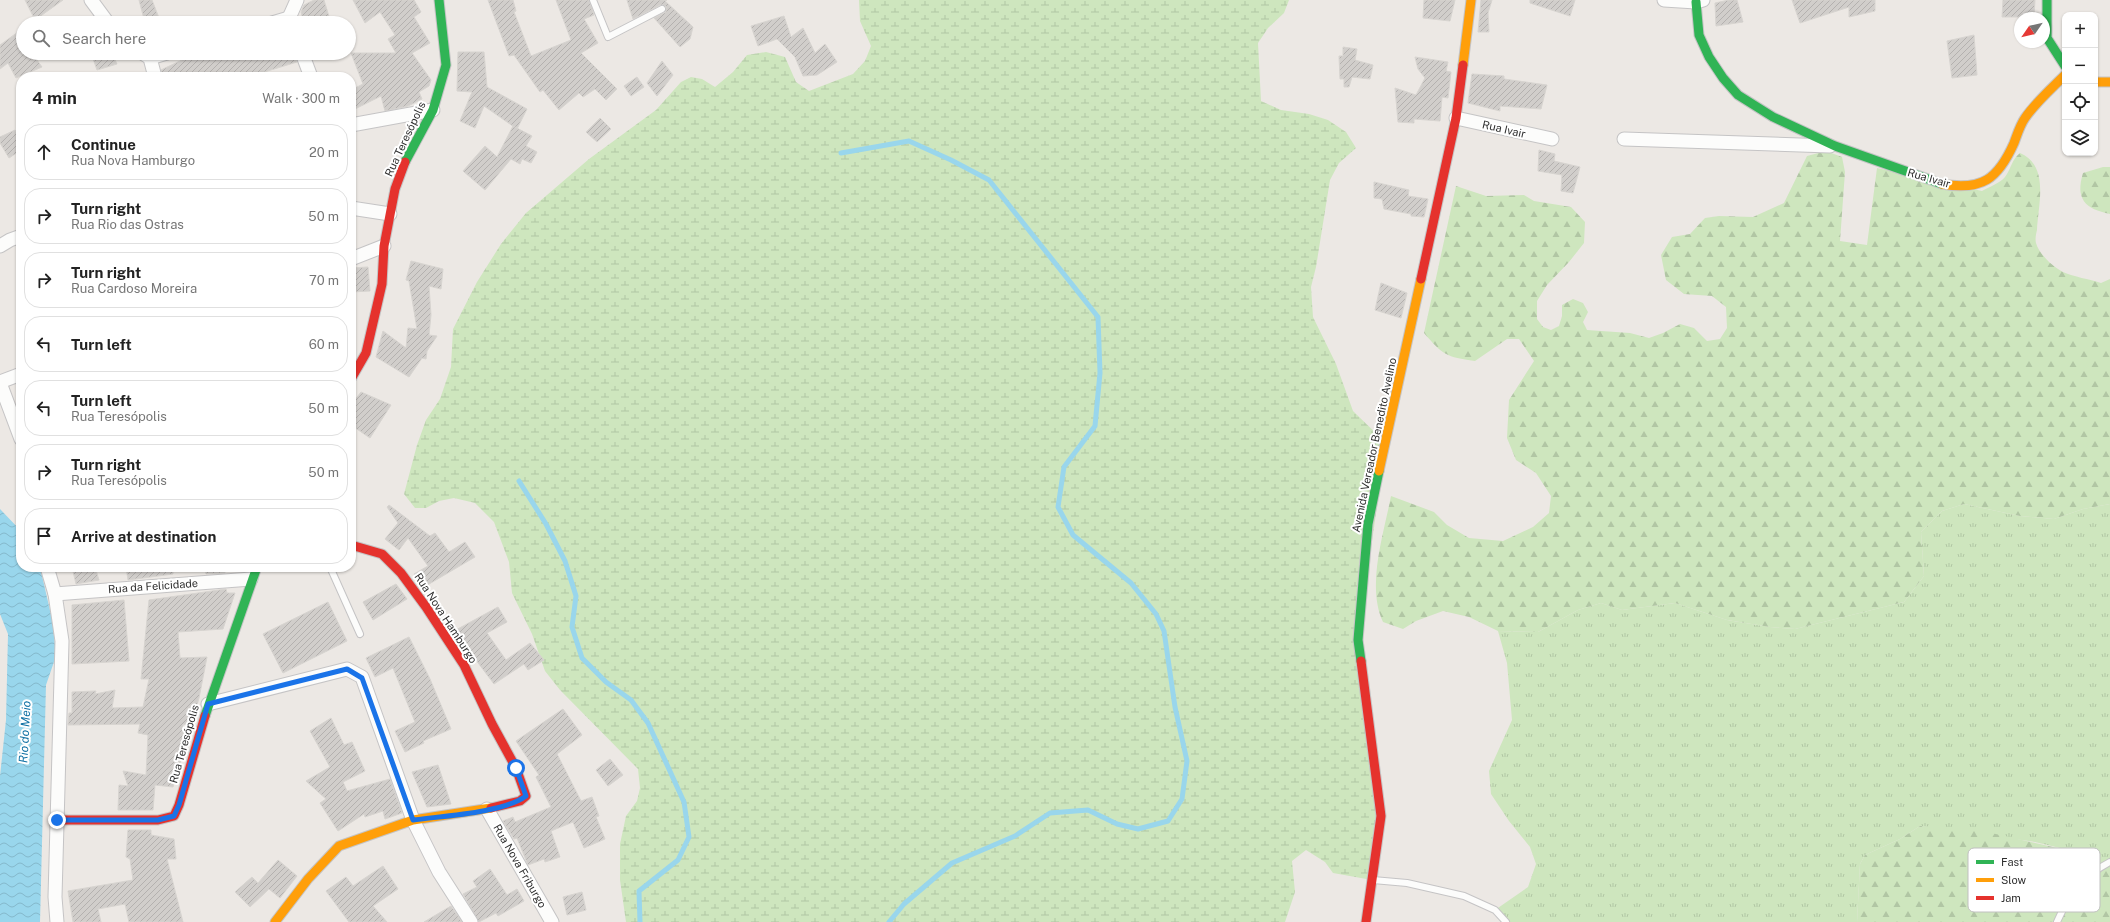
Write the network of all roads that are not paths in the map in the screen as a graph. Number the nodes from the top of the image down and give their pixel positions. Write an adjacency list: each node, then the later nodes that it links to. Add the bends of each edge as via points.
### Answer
1 (91, 0): 10 (street)
2 (297, 0): 11 (street)
3 (439, 0): 20 (street, Rua Teresópolis, via 446,66)
4 (593, 0): 9 (lane, via 608,37)
5 (1471, 0): 21 (street, Avenida Vereador Benedito Avelino)
6 (1664, 0): 8 (street)
7 (2047, 0): 14 (street, via 2047,38)
8 (1699, 1): 25 (street, Rua Ivair, via 1699,35 1709,58 1722,78 1738,94 1773,117)
9 (662, 8)
10 (103, 16)
11 (292, 16)
12 (148, 60): 15 (street)
13 (305, 60): 16 (street)
14 (2062, 61)
15 (153, 72)
16 (309, 72)
17 (2062, 78): 25 (street, Rua Ivair, via 2024,119 2006,161 1994,176 1981,184 1960,187 1933,182)
18 (2098, 82): 19 (street)
19 (2110, 82)
20 (433, 110): 22 (street); 27 (street, Rua Teresópolis, via 406,160 395,189)
21 (1456, 118): 23 (street, Rua Ivair); 49 (street, Avenida Vereador Benedito Avelino, via 1368,524 1358,640 1381,816)
22 (356, 123)
23 (1552, 139)
24 (1624, 139): 25 (street, Rua Ivair)
25 (1835, 146)
26 (356, 209): 27 (street)
27 (390, 214): 30 (street, Rua Teresópolis)
28 (16, 238): 29 (street)
29 (0, 246)
30 (384, 246): 31 (street); 32 (street, Rua Teresópolis, via 382,284 366,353)
31 (356, 256)
32 (356, 370)
33 (16, 376): 34 (street)
34 (0, 382): 35 (street)
35 (16, 425)
36 (356, 546): 44 (street, Rua Nova Hamburgo, via 382,554 401,573 426,607 464,665 516,768 526,796)
37 (48, 572): 41 (street)
38 (254, 572): 40 (street, Rua Teresópolis)
39 (332, 572): 42 (lane)
40 (251, 579): 41 (street, Rua da Felicidade); 43 (street, Rua Teresópolis)
41 (55, 594): 45 (street, via 62,641)
42 (360, 634)
43 (208, 704): 45 (street, Rua Teresópolis, via 182,798 174,816 158,820); 46 (street, via 347,669 362,678)
44 (487, 809): 46 (street); 54 (street, Rua Nova Friburgo)
45 (57, 820): 51 (street)
46 (413, 820): 52 (street, via 339,846 308,879); 53 (street, via 439,872)
47 (2110, 862): 48 (lane)
48 (2100, 868)
49 (1372, 880): 55 (street, Avenida Vereador Benedito Avelino); 56 (lane, via 1407,883 1464,896 1495,910)
50 (2062, 912): 57 (lane)
51 (56, 922)
52 (275, 922)
53 (471, 922)
54 (552, 922)
55 (1366, 922)
56 (1506, 922)
57 (2057, 922)

